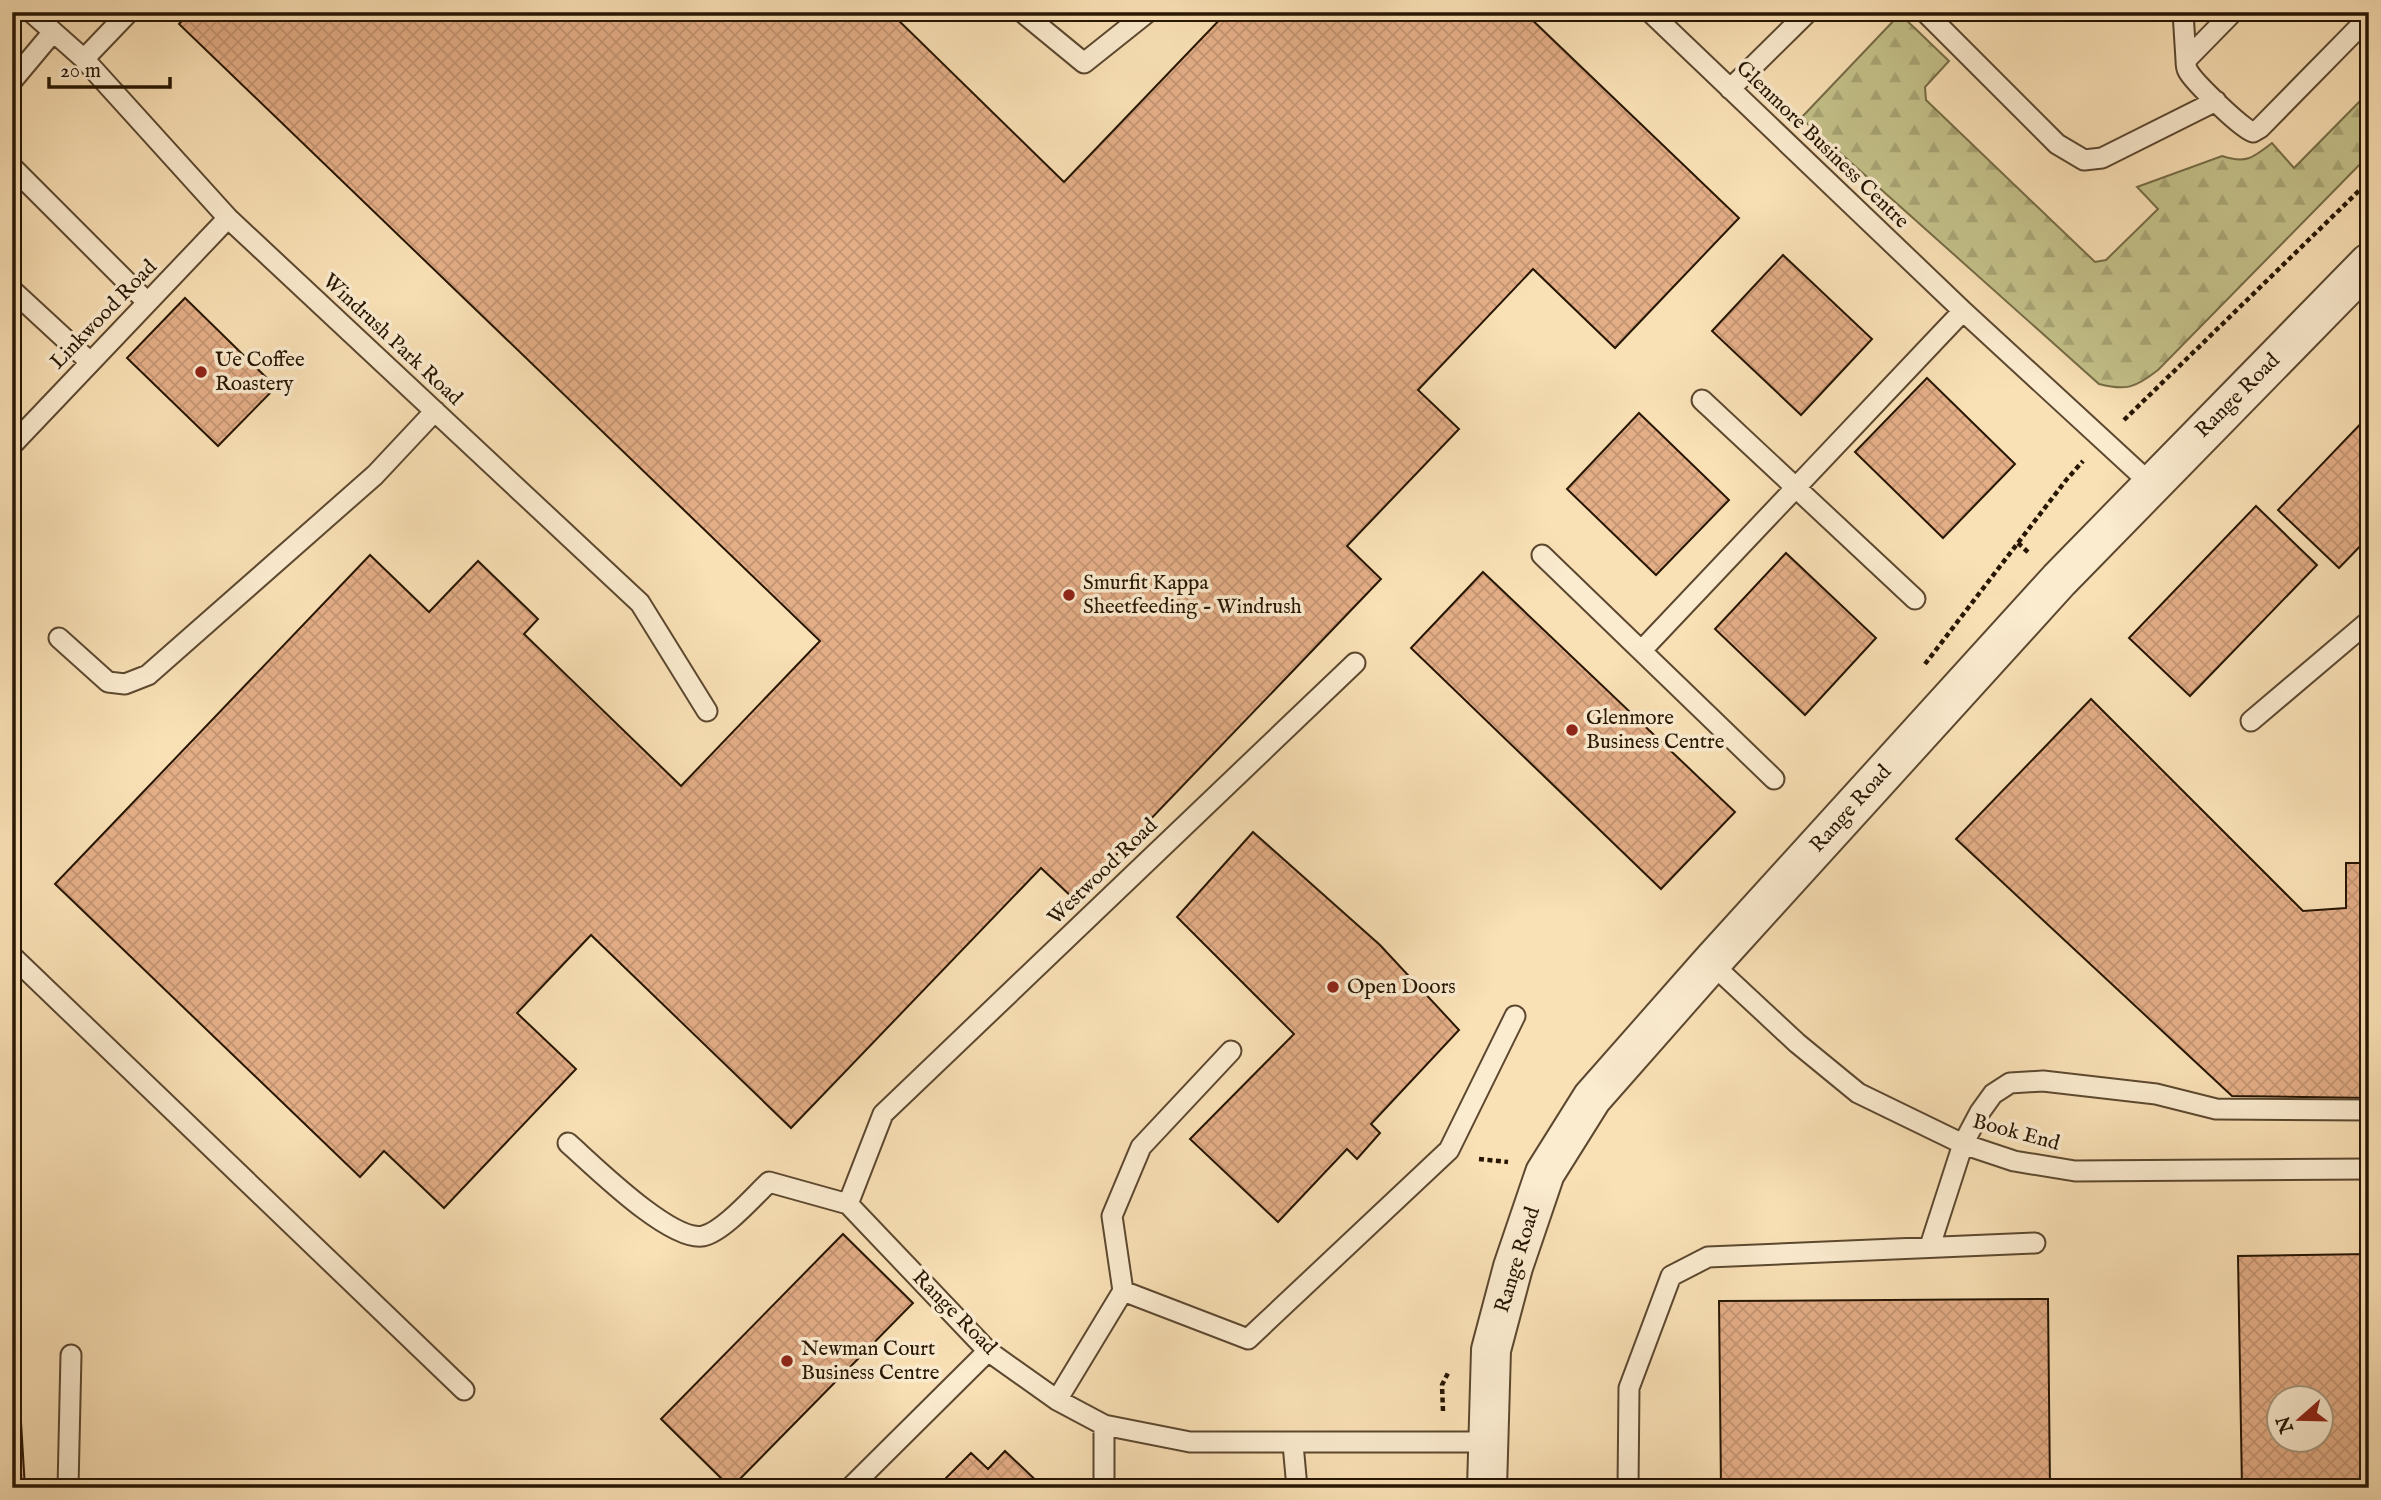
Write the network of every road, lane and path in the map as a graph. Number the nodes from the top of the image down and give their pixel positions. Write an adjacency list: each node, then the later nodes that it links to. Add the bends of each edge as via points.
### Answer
1 (32, 12): 11 (lane, Windrush Park Road)
2 (129, 12): 12 (lane)
3 (1022, 12): 4 (lane, via 1084,62)
4 (1148, 12)
5 (1650, 12): 15 (lane, Glenmore Business Centre)
6 (1808, 12): 15 (lane)
7 (1925, 12): 16 (lane, via 2057,144 2084,160 2102,158)
8 (2183, 12): 13 (lane)
9 (2233, 12): 13 (lane)
10 (2369, 17): 16 (lane, via 2257,131 2248,132)
11 (54, 32): 12 (lane, Windrush Park Road); 14 (lane)
12 (84, 59): 18 (lane, Windrush Park Road)
13 (2186, 60): 16 (lane, via 2189,74)
14 (12, 81)
15 (1730, 89): 22 (lane, Glenmore Business Centre)
16 (2216, 101)
17 (12, 167): 21 (lane)
18 (229, 218): 21 (lane, Linkwood Road); 25 (lane, Windrush Park Road)
19 (2369, 263): 27 (street, Range Road)
20 (12, 290): 23 (lane)
21 (147, 302): 23 (lane, Linkwood Road)
22 (1963, 312): 27 (lane, Glenmore Business Centre); 28 (lane)
23 (90, 362): 26 (lane, Linkwood Road)
24 (1702, 400): 28 (lane)
25 (435, 411): 32 (lane, via 375,475 148,675 125,684 108,682); 35 (lane, Windrush Park Road, via 640,603)
26 (15, 435)
27 (2151, 484): 39 (street, Range Road)
28 (1794, 488): 30 (lane); 33 (lane)
29 (1542, 555): 33 (lane)
30 (1915, 599)
31 (2369, 621): 36 (lane)
32 (59, 638)
33 (1642, 650): 37 (lane)
34 (1355, 663): 46 (lane, Westwood Road, via 883,1114)
35 (707, 711)
36 (2251, 721)
37 (1774, 779)
38 (12, 956): 52 (lane)
39 (1711, 963): 44 (lane, Book End, via 1858,1093); 55 (street, Range Road, via 1592,1098 1545,1173 1491,1350)
40 (1515, 1016): 49 (lane, via 1449,1150 1248,1339)
41 (1231, 1051): 49 (lane, via 1141,1147 1112,1216)
42 (2369, 1110): 44 (lane, via 2216,1109 2156,1094 2043,1081 2010,1083 1993,1094)
43 (568, 1143): 46 (lane, via 651,1215 689,1235 710,1233 769,1182)
44 (1963, 1144): 45 (lane, Book End, via 2014,1161 2075,1171); 48 (lane)
45 (2369, 1169)
46 (848, 1204): 50 (lane, Range Road)
47 (2035, 1243): 48 (lane)
48 (1930, 1246): 62 (lane, via 1708,1257 1671,1276 1629,1388)
49 (1123, 1291): 53 (lane)
50 (988, 1350): 53 (lane, Range Road); 58 (lane)
51 (71, 1355): 57 (lane)
52 (464, 1390)
53 (1057, 1400): 54 (lane, Range Road)
54 (1104, 1425): 56 (lane, Range Road, via 1189,1442); 59 (lane)
55 (1487, 1442): 56 (lane, Range Road); 61 (street, Range Road)
56 (1293, 1444): 60 (lane)
57 (68, 1488)
58 (850, 1488)
59 (1104, 1488)
60 (1297, 1488)
61 (1486, 1488)
62 (1628, 1488)

